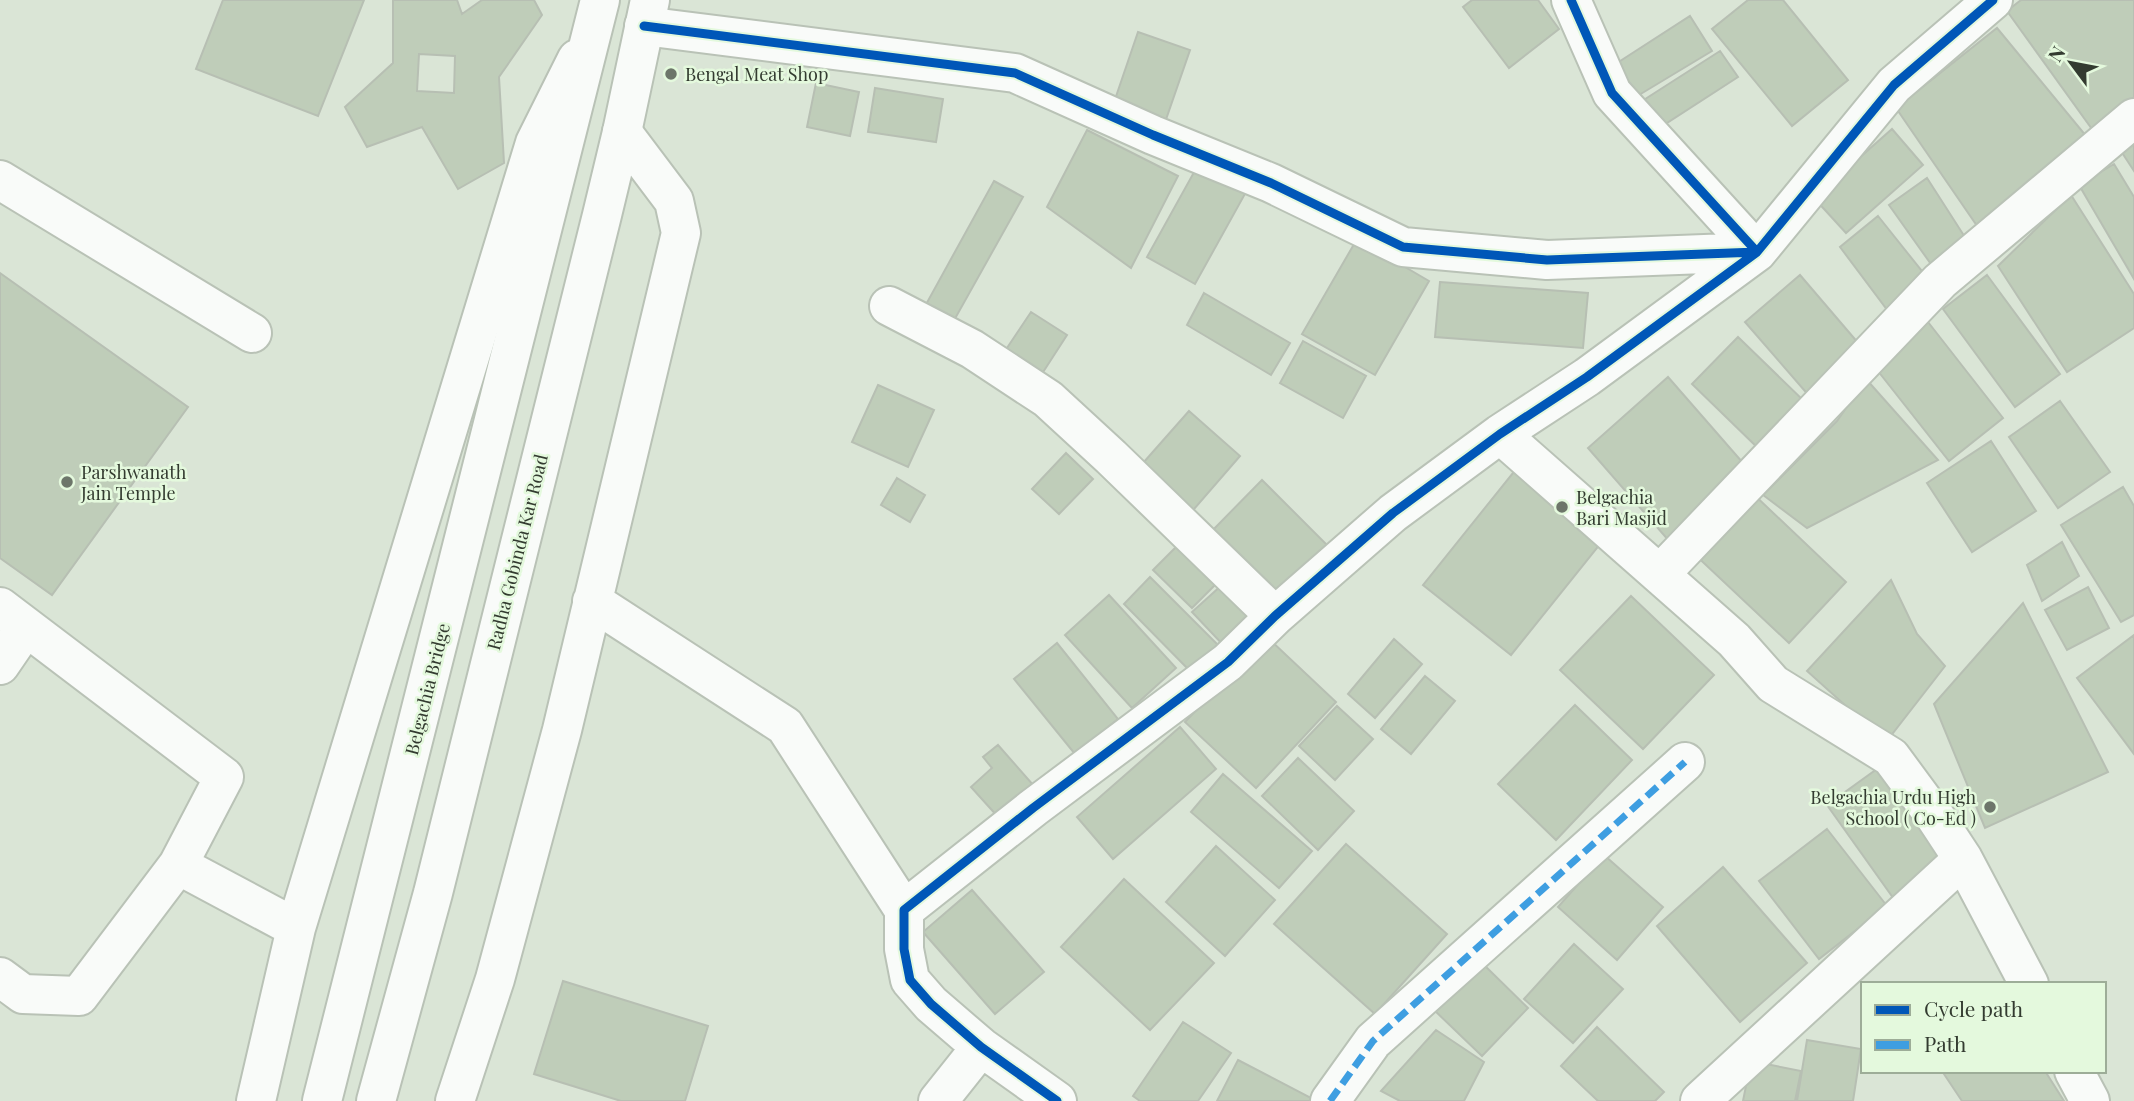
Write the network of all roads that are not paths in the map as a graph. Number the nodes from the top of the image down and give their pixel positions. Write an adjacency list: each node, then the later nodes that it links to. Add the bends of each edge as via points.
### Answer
1 (1571, 0): 8 (street, via 1612,93)
2 (1993, 0): 8 (street, via 1894,85)
3 (598, 10): 21 (street, via 535,143); 27 (street, Belgachia Bridge)
4 (647, 13): 6 (street, Radha Gobinda Kar Road); 8 (street, via 1015,74 1271,183 1403,247 1547,260)
5 (2134, 118): 12 (street, via 1940,281)
6 (622, 132): 13 (street, via 674,201 681,233); 28 (street, Radha Gobinda Kar Road, via 433,892)
7 (0, 180): 10 (street)
8 (1757, 252): 11 (street, via 1587,377)
9 (889, 306): 14 (street, via 972,349 1048,399)
10 (252, 333)
11 (1500, 434): 12 (street); 14 (street, via 1393,513)
12 (1660, 574): 18 (street, via 1734,640 1773,684 1891,757)
13 (592, 601): 20 (street, via 785,726); 29 (street, via 498,966)
14 (1275, 616): 20 (street, via 1228,662)
15 (13, 617): 16 (street); 19 (street, via 224,777)
16 (0, 665)
17 (1685, 762): 32 (street, via 1373,1041)
18 (1963, 859): 23 (street); 33 (street)
19 (178, 865): 21 (street); 22 (street, via 79,996 23,994)
20 (904, 910): 24 (street, via 910,980)
21 (296, 928): 26 (street)
22 (0, 977)
23 (2028, 982)
24 (981, 1047): 30 (street); 31 (street)
25 (2075, 1073): 34 (street)
26 (256, 1101)
27 (322, 1101)
28 (376, 1101)
29 (455, 1101)
30 (938, 1101)
31 (1057, 1101)
32 (1330, 1101)
33 (1700, 1101)
34 (2090, 1101)

